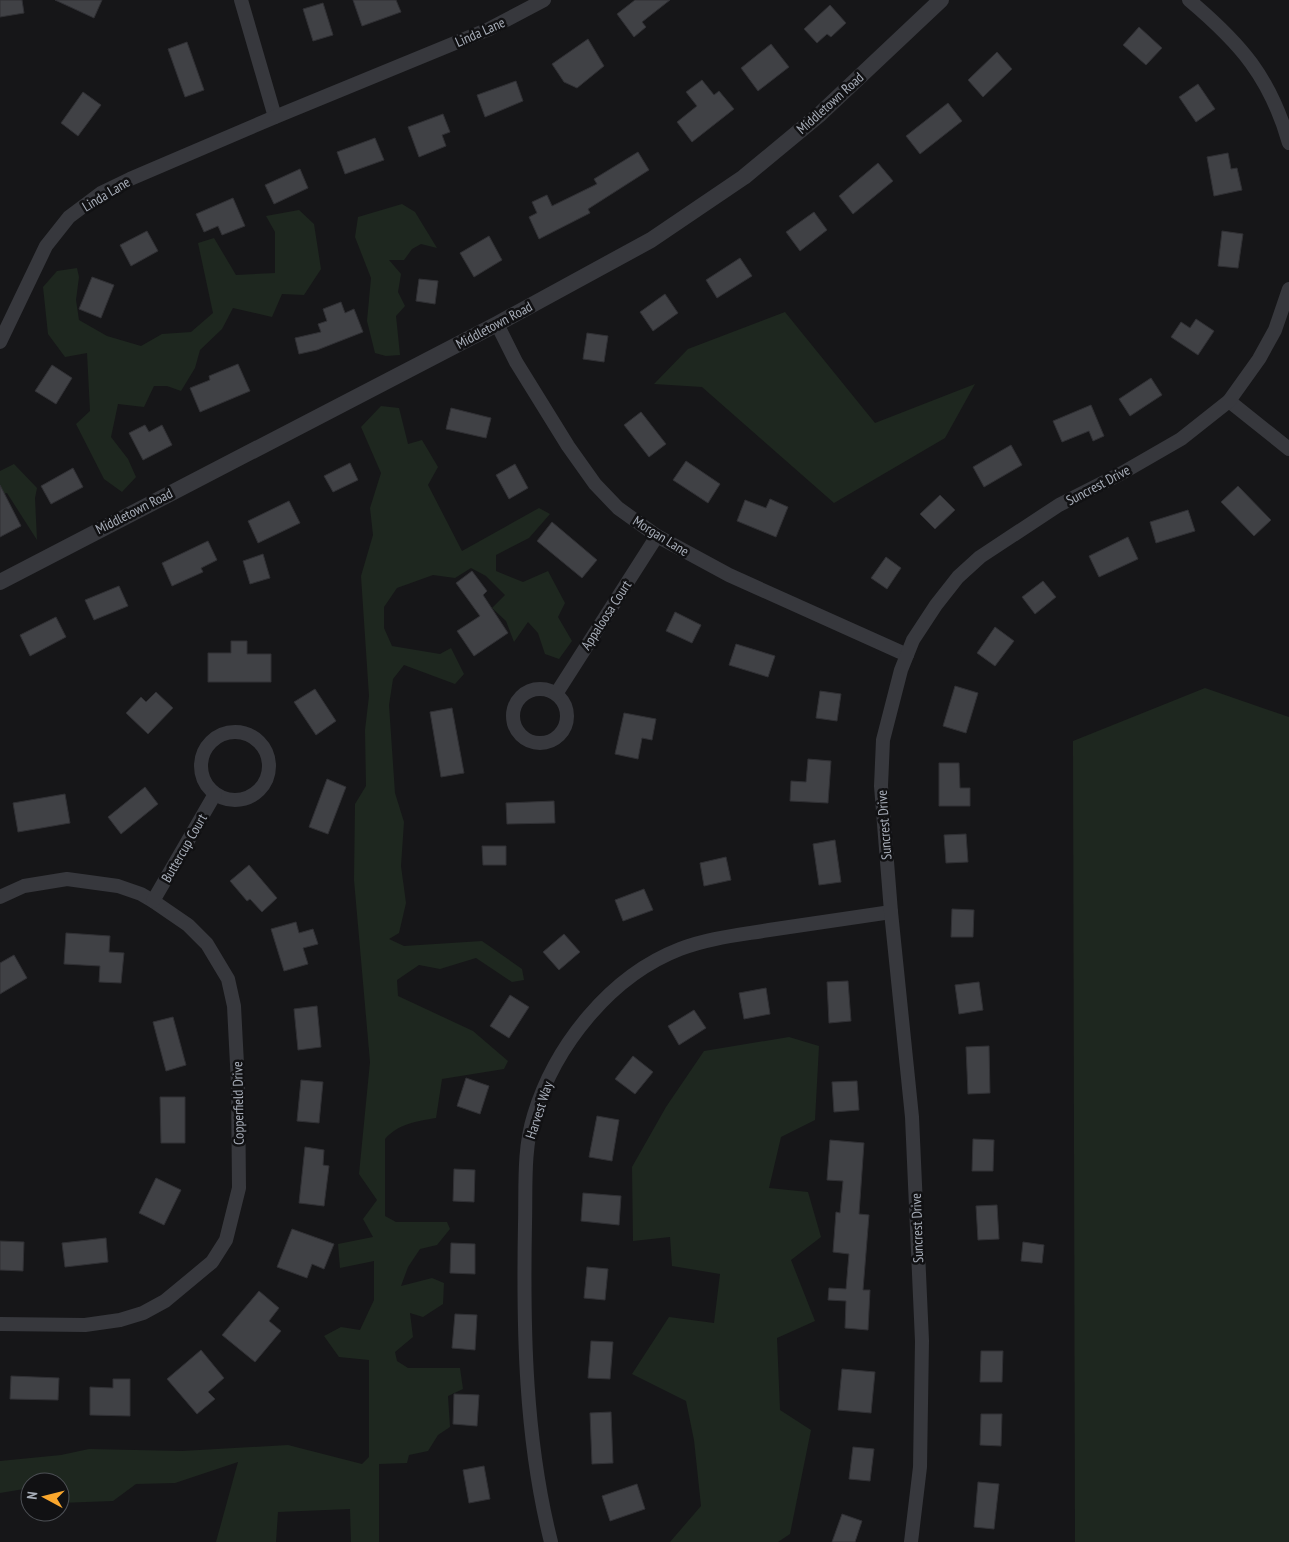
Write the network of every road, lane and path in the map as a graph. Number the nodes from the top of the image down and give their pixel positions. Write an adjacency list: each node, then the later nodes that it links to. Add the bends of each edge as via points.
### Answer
1 (241, 0): 5 (street)
2 (544, 0): 5 (street, Linda Lane, via 489,29)
3 (941, 0): 8 (street, Middletown Road, via 820,114 744,177 651,240)
4 (1189, 0): 6 (street, via 1224,30 1266,82)
5 (276, 117): 9 (street, Linda Lane, via 130,179 101,194 69,217 46,246)
6 (1289, 144)
7 (1289, 289): 10 (street, Suncrest Drive, via 1275,330)
8 (497, 324): 12 (street, Morgan Lane, via 516,362 594,484 618,508); 13 (street, Middletown Road)
9 (0, 342)
10 (1229, 401): 11 (street); 14 (street, Suncrest Drive, via 1181,439 1059,505 980,557 958,577 936,606)
11 (1289, 449)
12 (657, 536): 14 (street, Morgan Lane, via 730,575); 15 (street, Appaloosa Court)
13 (0, 582)
14 (907, 655): 19 (street, Suncrest Drive, via 883,740 881,786)
15 (556, 694)
16 (215, 794): 16 (street, via 225,799 247,798 263,784 268,774 265,752 250,736 228,733 217,737 206,749 201,765 202,776); 18 (street, Buttercup Court)
17 (0, 897): 18 (street, Copperfield Drive, via 24,886 67,879 118,886)
18 (153, 901): 20 (street, Copperfield Drive, via 188,925 206,944 228,979 234,1006 239,1188 226,1240 212,1262 185,1286 143,1313 85,1325)
19 (891, 912): 21 (street, Harvest Way, via 713,939 678,950 627,979 596,1009 559,1056 533,1117 526,1159 524,1288 530,1408 537,1479); 22 (street, Suncrest Drive, via 912,1118 922,1341 920,1467)
20 (0, 1324)
21 (551, 1542)
22 (911, 1542)

